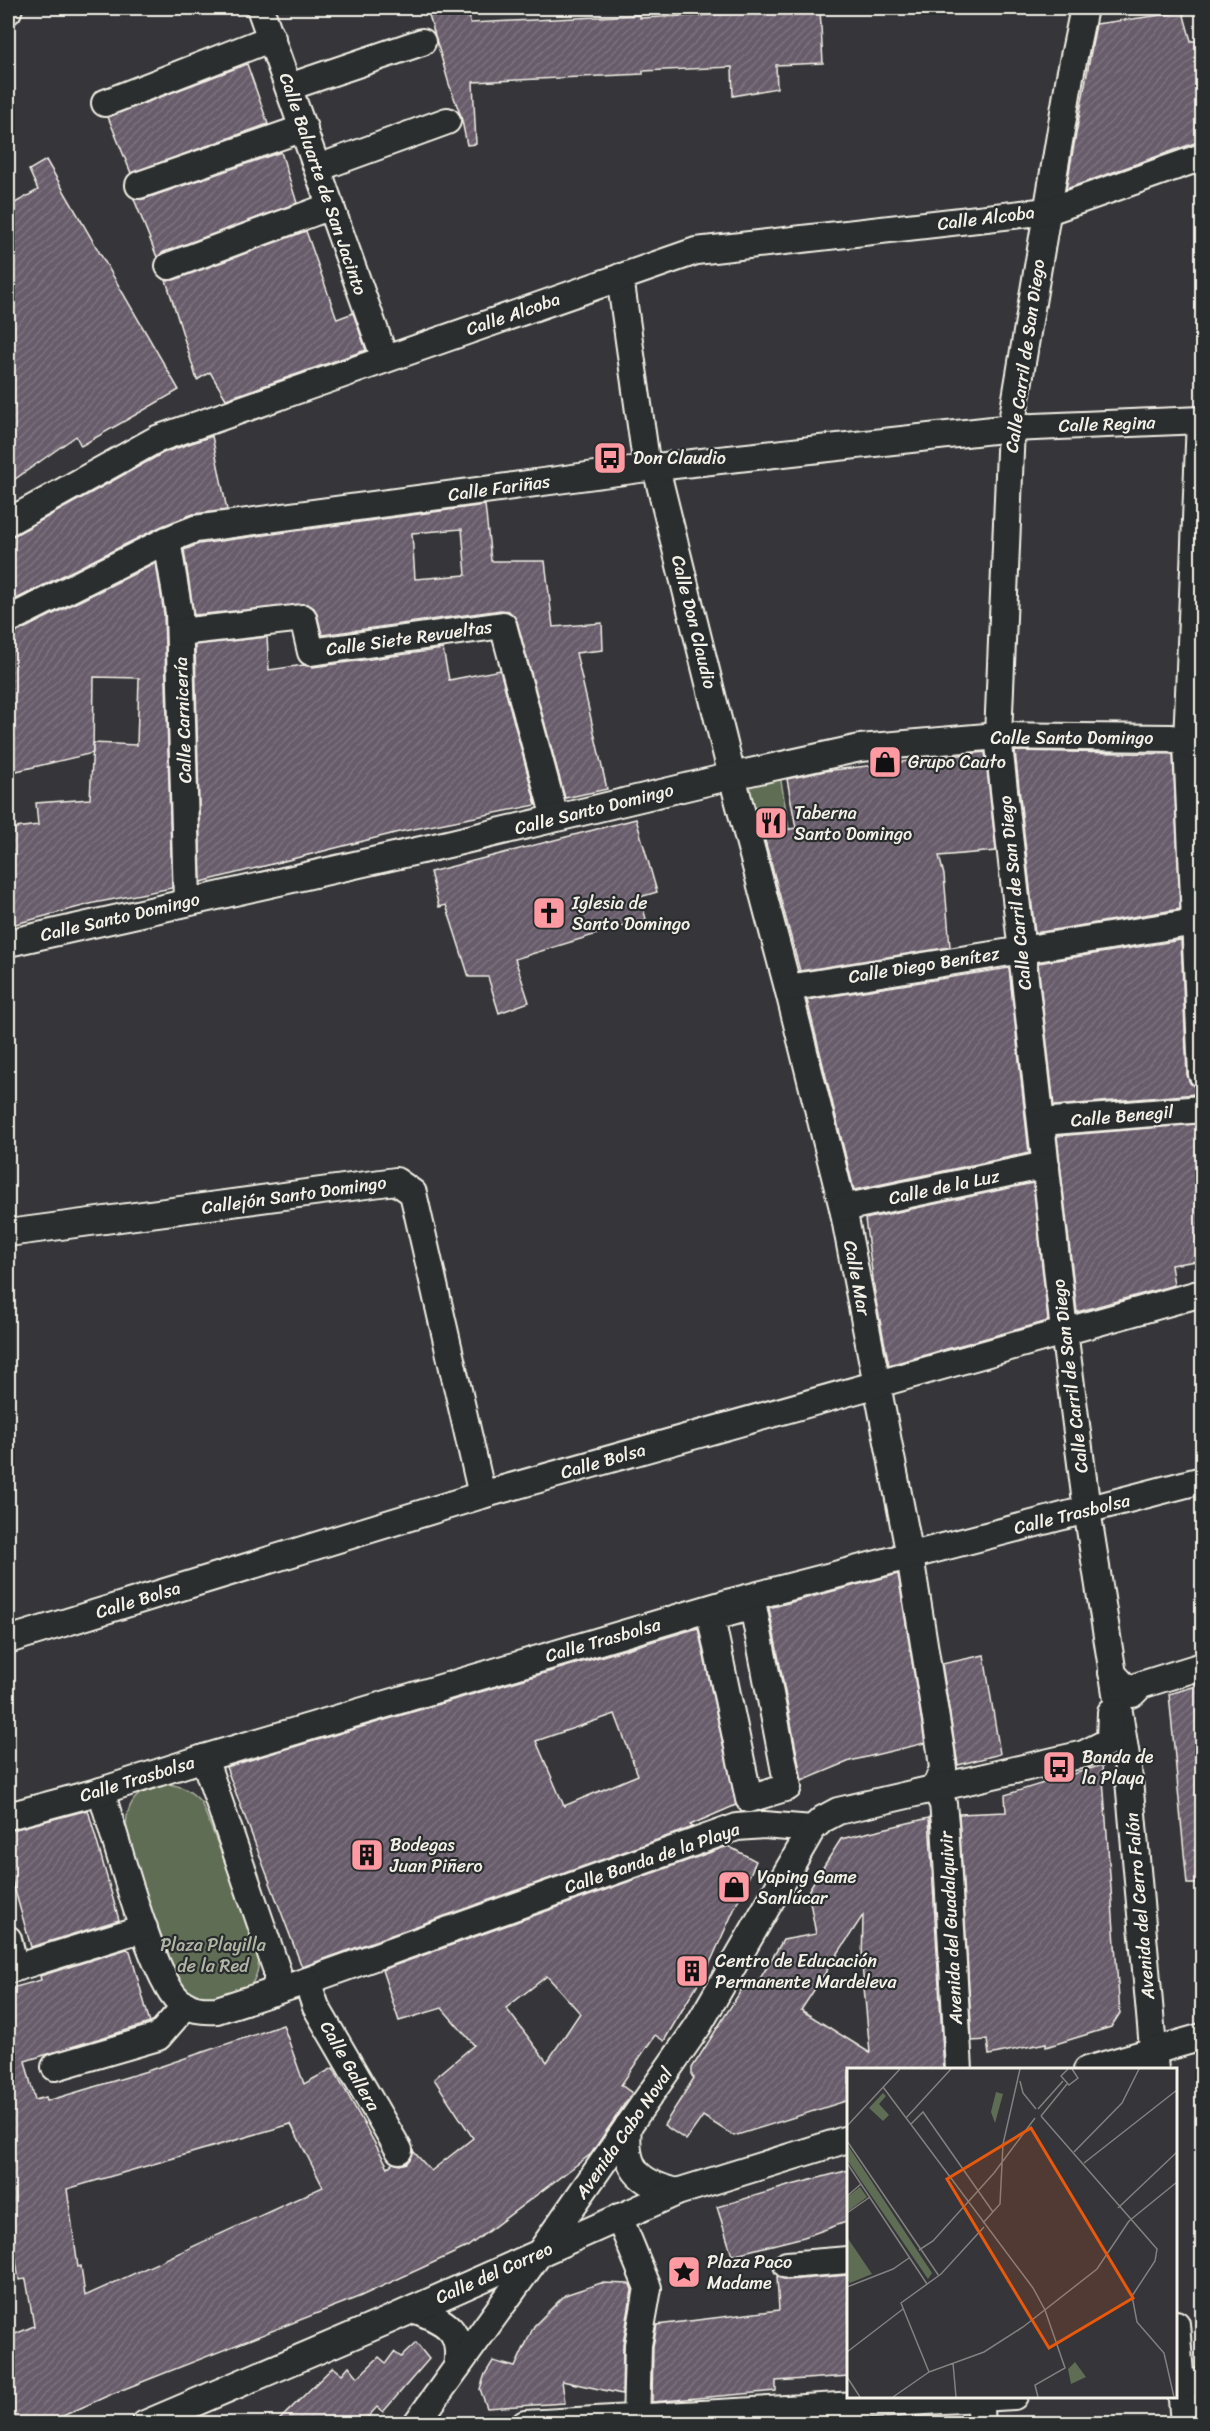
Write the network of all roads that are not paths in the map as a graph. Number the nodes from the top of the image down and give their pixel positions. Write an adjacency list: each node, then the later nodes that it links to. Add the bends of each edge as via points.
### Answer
1 (263, 8): 3 (street, Calle Baluarte de San Jacinto)
2 (1083, 8): 13 (street, Calle Carril de San Diego)
3 (272, 38): 5 (street, Calle Baluarte de San Jacinto); 6 (street)
4 (422, 42): 5 (street)
5 (289, 87): 8 (street, Calle Baluarte de San Jacinto)
6 (105, 103)
7 (447, 122): 10 (street)
8 (304, 128): 10 (street, Calle Baluarte de San Jacinto); 11 (street)
9 (1203, 157): 13 (street, Calle Alcoba)
10 (318, 168): 12 (street, Calle Baluarte de San Jacinto)
11 (139, 185)
12 (331, 206): 14 (street); 16 (street, Calle Baluarte de San Jacinto)
13 (1048, 211): 15 (street, Calle Alcoba, via 696,251); 18 (street, Calle Carril de San Diego)
14 (169, 266)
15 (620, 277): 16 (street, Calle Alcoba); 19 (street, Calle Don Claudio)
16 (385, 359): 20 (street, Calle Alcoba, via 157,439)
17 (1201, 420): 18 (street, Calle Regina); 25 (street)
18 (1011, 428): 19 (street, Calle Fariñas); 24 (street, Calle Carril de San Diego)
19 (652, 468): 21 (street, Calle Fariñas, via 195,529); 26 (street, Calle Don Claudio)
20 (8, 522)
21 (167, 540): 22 (street, Calle Fariñas); 23 (street, Calle Carnicería)
22 (8, 620)
23 (180, 632): 27 (street, Calle Siete Revueltas, via 303,618 310,652 502,625); 28 (street, Calle Carnicería)
24 (998, 736): 25 (street, Calle Santo Domingo, via 1172,738); 26 (street, Calle Santo Domingo, via 860,748); 31 (street, Calle Carril de San Diego)
25 (1195, 746): 29 (street)
26 (732, 776): 27 (street, Calle Santo Domingo); 32 (street, Calle Mar)
27 (555, 818): 28 (street, Calle Santo Domingo)
28 (188, 901): 30 (street, Calle Santo Domingo)
29 (1198, 921): 31 (street, Calle Diego Benítez); 33 (street)
30 (8, 943)
31 (1022, 949): 32 (street, Calle Diego Benítez); 35 (street, Calle Carril de San Diego)
32 (788, 988): 37 (street, Calle Mar)
33 (1203, 1074)
34 (1203, 1109): 35 (street, Calle Benegil)
35 (1041, 1122): 36 (street, Calle Carril de San Diego)
36 (1046, 1165): 37 (street, Calle de la Luz); 40 (street, Calle Carril de San Diego)
37 (843, 1208): 41 (street, Calle Mar)
38 (8, 1233): 43 (street, Callejón Santo Domingo, via 396,1181 413,1193)
39 (1203, 1293): 40 (street, Calle Bolsa)
40 (1064, 1331): 41 (street, Calle Bolsa); 44 (street, Calle Carril de San Diego)
41 (878, 1384): 43 (street, Calle Bolsa); 45 (street, Calle Mar)
42 (1203, 1480): 44 (street, Calle Trasbolsa)
43 (482, 1496): 46 (street, Calle Bolsa)
44 (1087, 1510): 45 (street, Calle Trasbolsa); 48 (street, Calle Carril de San Diego)
45 (910, 1556): 49 (street, Calle Trasbolsa, via 731,1602); 50 (street, Calle Mar, via 943,1769)
46 (8, 1640)
47 (1203, 1666): 48 (street, via 1141,1685 1132,1694)
48 (1112, 1673): 50 (street, via 1110,1742 1084,1754); 62 (street, Avenida del Cerro Falón, via 1128,1769)
49 (204, 1758): 51 (street, Calle Trasbolsa); 59 (street, via 277,1971)
50 (935, 1788): 54 (street, via 838,1811); 64 (street, Avenida del Guadalquivir, via 943,1804 945,1824)
51 (101, 1791): 53 (street, Calle Trasbolsa); 55 (street)
52 (749, 1799): 52 (street, via 711,1618 753,1606 788,1787)
53 (8, 1816)
54 (812, 1829): 58 (street, Calle Banda de la Playa, via 736,1827); 66 (street, Avenida Cabo Noval, via 698,2026)
55 (144, 1928): 57 (street); 60 (street, via 164,1982)
56 (8, 1939): 57 (street)
57 (11, 1969)
58 (307, 1981): 59 (street, Calle Banda de la Playa); 68 (street, Calle Gallera, via 316,2007)
59 (273, 1992): 60 (street, via 217,2010)
60 (186, 2005): 63 (street, via 158,2037)
61 (1203, 2037): 62 (street)
62 (1154, 2060): 65 (street)
63 (55, 2067)
64 (959, 2068)
65 (1100, 2068)
66 (628, 2126): 69 (street, via 629,2163 643,2180); 71 (street, Avenida Cabo Noval)
67 (847, 2140): 69 (street, Calle del Correo)
68 (399, 2150)
69 (677, 2192): 70 (street, Calle del Correo)
70 (620, 2217): 71 (street, Calle del Correo); 80 (street, via 648,2288 638,2345)
71 (541, 2252): 74 (street, Calle del Correo); 76 (street, Avenida Cabo Noval)
72 (847, 2260): 73 (street)
73 (787, 2265)
74 (414, 2309): 76 (street, via 452,2331 460,2350); 81 (street, Calle del Correo)
75 (1177, 2330): 77 (street)
76 (457, 2367): 82 (street, Avenida Cabo Noval)
77 (1186, 2384): 84 (street)
78 (1010, 2398): 79 (street)
79 (980, 2406): 80 (street)
80 (637, 2421): 83 (street)
81 (145, 2424)
82 (416, 2424)
83 (525, 2424)
84 (1184, 2424)

